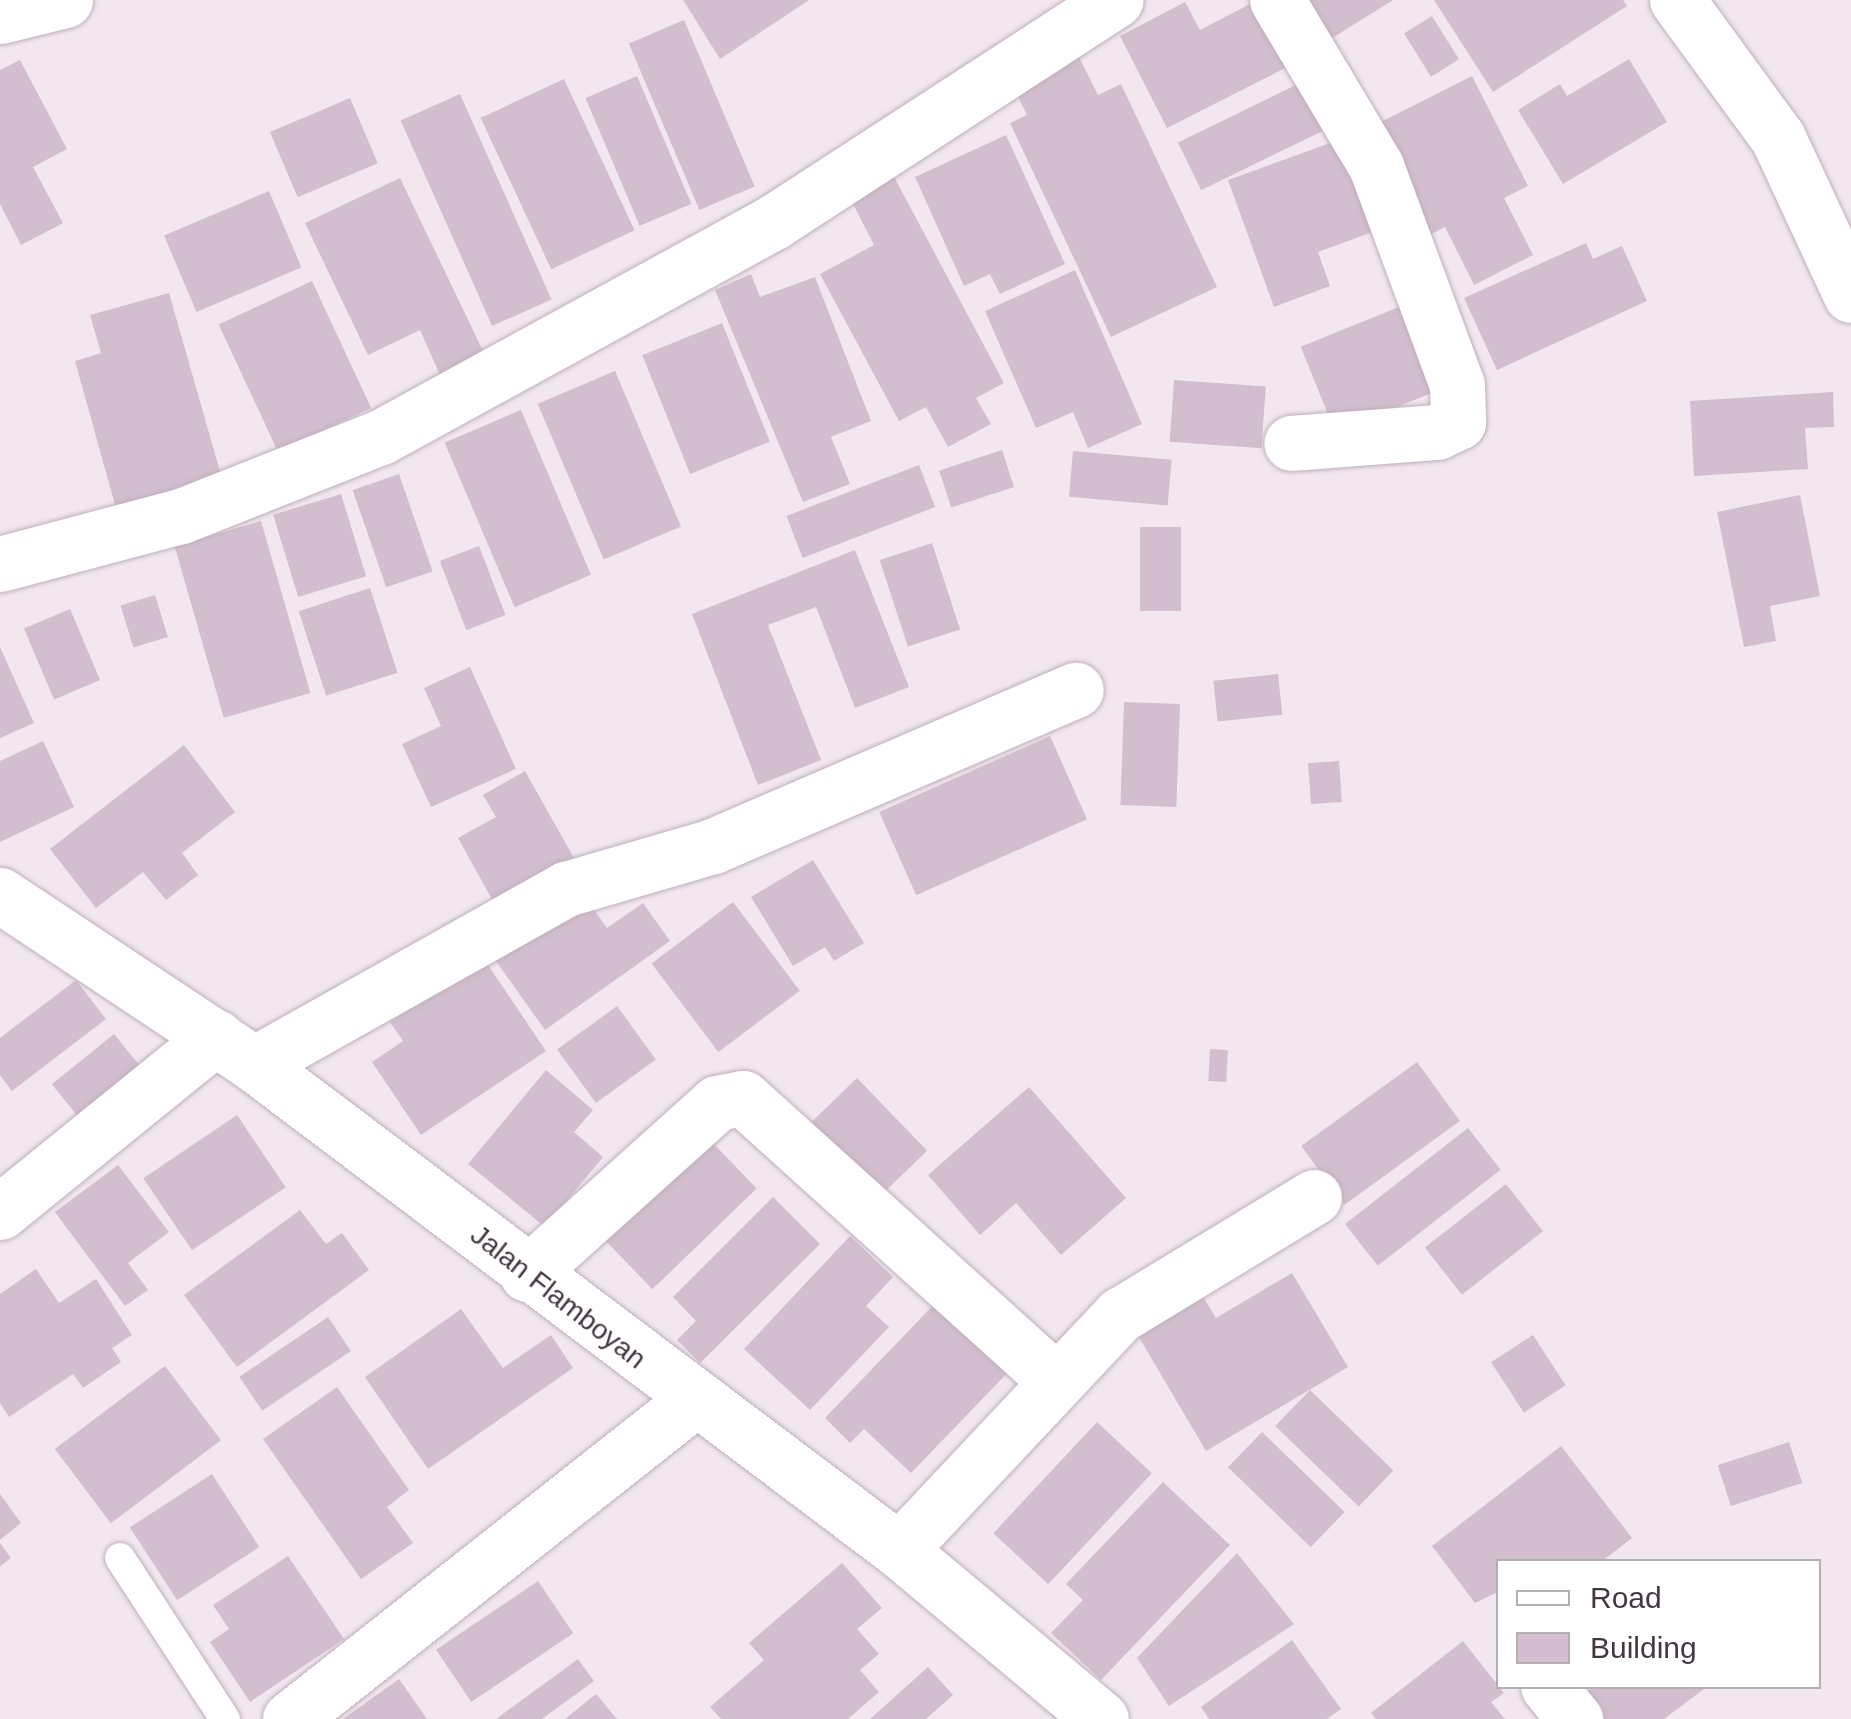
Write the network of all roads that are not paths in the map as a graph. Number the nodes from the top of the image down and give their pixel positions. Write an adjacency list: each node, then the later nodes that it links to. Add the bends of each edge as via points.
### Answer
1 (65, 0): 5 (street)
2 (1115, 0): 8 (street, via 775,221 397,429 181,516)
3 (1277, 0): 7 (street, via 1376,166 1457,385 1458,422 1437,432)
4 (1678, 0): 6 (street, via 1778,138)
5 (0, 16)
6 (1851, 294)
7 (1291, 444)
8 (0, 564)
9 (1076, 690): 11 (street, via 713,846 566,889)
10 (0, 895): 11 (street, Jalan Flamboyan)
11 (235, 1050): 13 (street); 14 (street, Jalan Flamboyan)
12 (1314, 1198): 15 (street, via 1158,1287)
13 (0, 1212)
14 (527, 1274): 15 (street, via 718,1103 743,1098); 16 (street, Jalan Flamboyan)
15 (1053, 1378): 17 (street)
16 (693, 1401): 17 (street, Jalan Flamboyan); 21 (street)
17 (900, 1550): 22 (street, Jalan Flamboyan)
18 (120, 1558): 20 (lane)
19 (1550, 1689): 23 (street)
20 (224, 1719)
21 (290, 1719)
22 (1101, 1719)
23 (1575, 1719)

